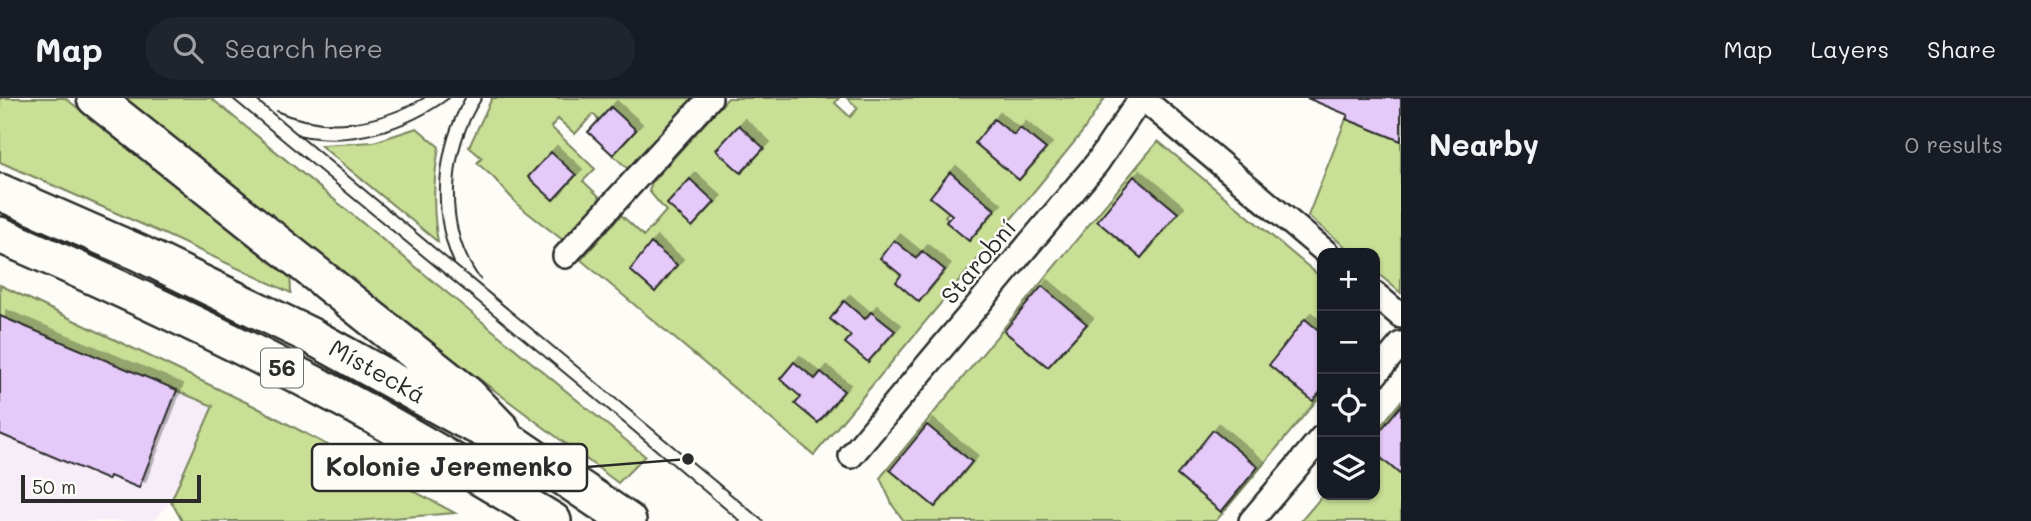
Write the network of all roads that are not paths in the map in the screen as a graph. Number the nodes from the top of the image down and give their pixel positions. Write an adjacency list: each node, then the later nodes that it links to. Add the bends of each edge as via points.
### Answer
1 (95, 98): 13 (highway, via 468,395)
2 (710, 98): 7 (street)
3 (1142, 98): 6 (street); 14 (street, Starobní, via 1097,163)
4 (0, 192): 13 (highway, Místecká / 56, via 203,283)
5 (0, 235): 15 (highway, Místecká / 56, via 149,302 331,393)
6 (1321, 248)
7 (565, 256)
8 (1380, 298): 9 (street)
9 (1401, 316)
10 (1401, 344): 11 (street)
11 (1376, 374)
12 (1317, 443): 17 (street)
13 (516, 445): 16 (highway, Místecká / 56)
14 (851, 456)
15 (553, 521)
16 (628, 521)
17 (1251, 521)

